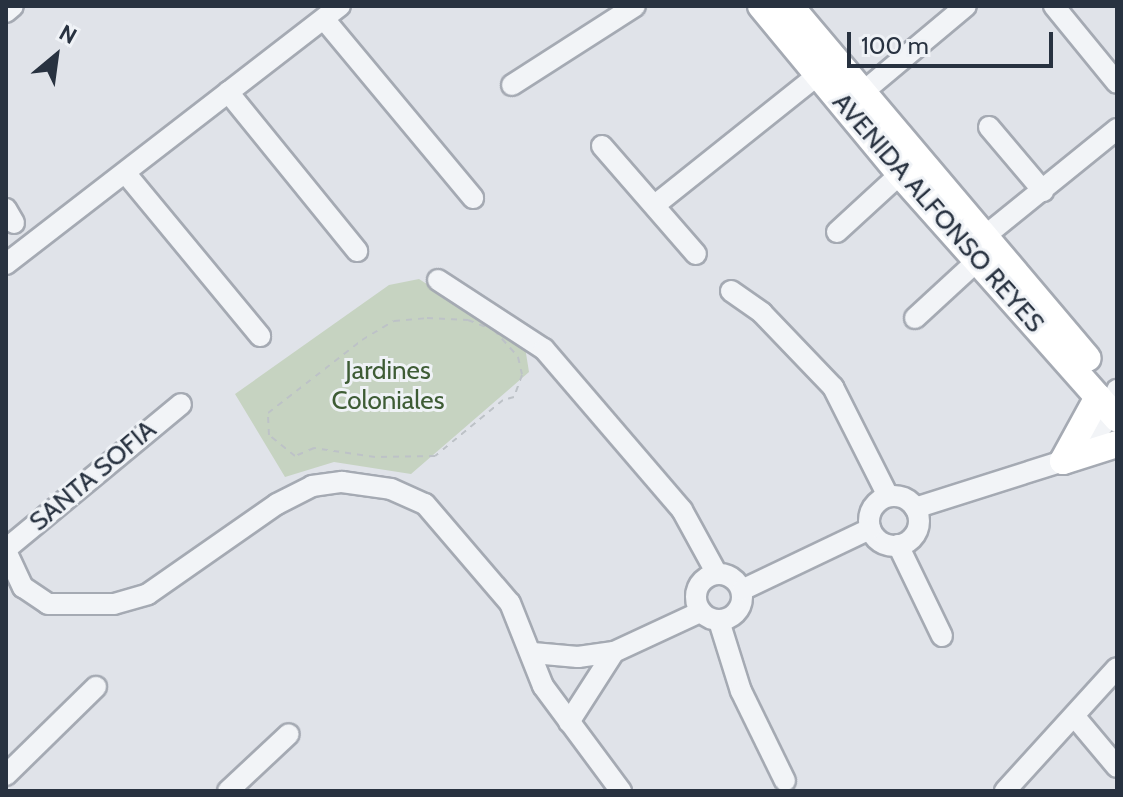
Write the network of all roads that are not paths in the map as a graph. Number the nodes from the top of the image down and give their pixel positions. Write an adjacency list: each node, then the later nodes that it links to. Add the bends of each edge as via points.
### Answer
1 (13, 6): 7 (street)
2 (635, 6): 11 (street)
3 (761, 6): 9 (main road, AVENIDA ALFONSO REYES)
4 (790, 6): 13 (main road, AVENIDA ALFONSO REYES)
5 (966, 6): 13 (street)
6 (1054, 6): 10 (street)
7 (6, 12)
8 (332, 13): 12 (street); 20 (street)
9 (818, 75): 17 (main road, AVENIDA ALFONSO REYES); 21 (street)
10 (1117, 83)
11 (512, 85)
12 (228, 92): 18 (street); 24 (street)
13 (863, 92): 23 (main road, AVENIDA ALFONSO REYES)
14 (989, 127): 19 (street)
15 (1117, 129): 19 (street)
16 (602, 146): 21 (street)
17 (900, 174): 22 (street); 23 (main road, AVENIDA ALFONSO REYES, via 927,189)
18 (127, 175): 26 (street); 30 (street)
19 (1043, 191): 23 (street)
20 (473, 198)
21 (655, 205): 25 (street)
22 (837, 232)
23 (981, 248): 29 (street); 31 (main road, AVENIDA ALFONSO REYES)
24 (357, 251)
25 (696, 254)
26 (6, 264)
27 (438, 280): 40 (street, via 544,349 673,498)
28 (731, 291): 35 (street, via 762,313 833,387)
29 (915, 318)
30 (260, 336)
31 (1113, 401): 34 (main road)
32 (181, 404): 39 (street, SANTA SOFIA)
33 (1117, 444): 34 (main road)
34 (1063, 461): 36 (street)
35 (888, 496): 36 (street, via 903,498); 37 (street, via 872,509)
36 (915, 508): 38 (street, via 915,534)
37 (870, 529): 38 (street, via 879,540); 41 (street)
38 (898, 545): 44 (street)
39 (6, 550): 46 (street, via 23,587 48,604 114,604 148,594 181,574 292,495 312,486 369,484 425,504 510,603)
40 (717, 574): 41 (street, via 732,578); 42 (street, via 700,584)
41 (742, 590): 43 (street, via 738,611)
42 (700, 612): 43 (street); 45 (street)
43 (719, 621): 54 (street, via 741,691)
44 (942, 636)
45 (614, 652): 46 (street, via 578,657); 50 (street)
46 (533, 653): 50 (street, via 543,686)
47 (1117, 668): 49 (street)
48 (96, 687): 53 (street)
49 (1075, 717): 52 (street); 57 (street)
50 (569, 722): 56 (street)
51 (289, 734): 55 (street)
52 (1117, 767)
53 (6, 775)
54 (785, 781)
55 (228, 791)
56 (621, 791)
57 (1005, 791)

